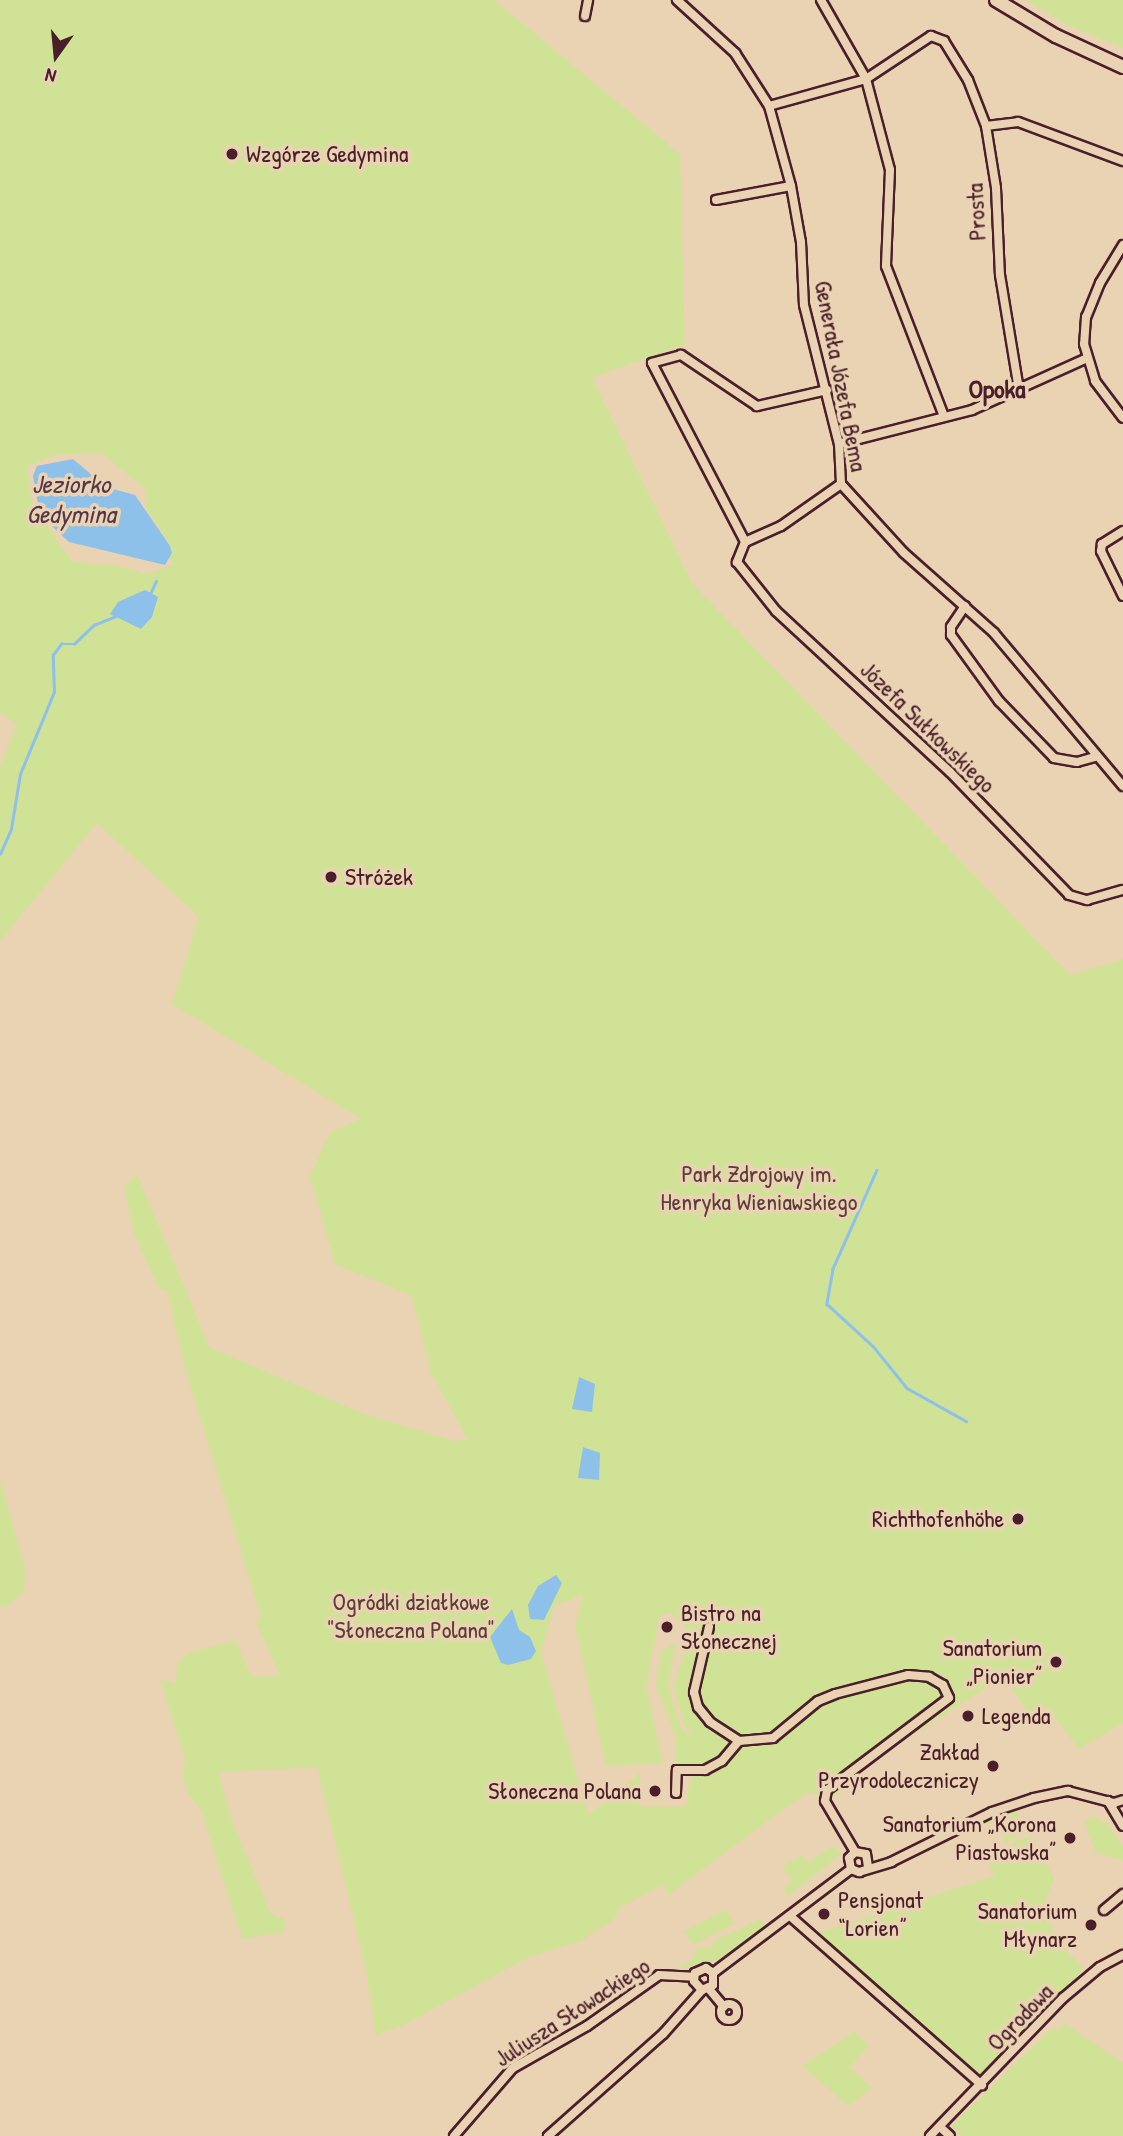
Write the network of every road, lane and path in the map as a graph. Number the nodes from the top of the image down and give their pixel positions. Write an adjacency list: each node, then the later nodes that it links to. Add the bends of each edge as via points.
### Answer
1 (588, 0): 5 (street)
2 (677, 0): 8 (street, Generała Józefa Bema, via 743,62)
3 (821, 0): 7 (street)
4 (996, 0): 6 (street, via 1056,36)
5 (585, 16)
6 (1123, 67)
7 (866, 79): 8 (street); 9 (street, Prosta, via 931,36 944,41 968,80); 17 (street, via 890,170 886,266)
8 (769, 106): 11 (street, Generała Józefa Bema)
9 (986, 126): 10 (street, via 1018,122); 16 (street, Prosta, via 996,188 1000,275)
10 (1123, 161)
11 (791, 186): 12 (street); 15 (street, Generała Józefa Bema, via 802,242 804,305)
12 (716, 200)
13 (1123, 245): 14 (street, via 1100,282 1086,317)
14 (1085, 359): 16 (street); 18 (street, via 1094,381)
15 (827, 390): 19 (street, Generała Józefa Bema); 22 (street, Józefa Sułkowskiego, via 757,406 681,355 652,363)
16 (1019, 390): 17 (street, via 972,410)
17 (944, 416): 19 (street)
18 (1123, 418)
19 (839, 444): 20 (street, Generała Józefa Bema)
20 (841, 484): 22 (street, via 781,526); 24 (street, Generała Józefa Bema, via 904,553)
21 (1123, 531): 23 (street, via 1102,544 1101,551)
22 (745, 542): 27 (street, Józefa Sułkowskiego, via 737,562 776,611 950,772 1069,895 1087,900)
23 (1123, 596)
24 (965, 606): 25 (street, Generała Józefa Bema, via 994,633); 25 (street, via 951,635 999,701 1054,758 1077,762)
25 (1094, 757): 26 (street, Generała Józefa Bema)
26 (1123, 786)
27 (1123, 890)
28 (709, 1627): 29 (street, via 694,1692 698,1707 710,1722)
29 (739, 1741): 30 (street, via 723,1761 705,1770 677,1770); 33 (street, via 773,1738 818,1701 845,1692 908,1675 929,1676 943,1685 949,1698 827,1790 825,1801)
30 (676, 1793)
31 (1114, 1803): 32 (street); 34 (street, via 1068,1791 1034,1798 992,1812 891,1862)
32 (1123, 1826)
33 (855, 1852): 34 (street, via 866,1854); 35 (street, via 849,1858)
34 (868, 1866): 35 (street, via 859,1872)
35 (851, 1869): 38 (street)
36 (1123, 1894): 37 (street)
37 (1104, 1910)
38 (790, 1916): 40 (street); 44 (street)
39 (1123, 1955): 44 (street, Ogrodowa, via 1100,1967 1063,1998)
40 (713, 1973): 41 (street, Juliusza Słowackiego, via 702,1968); 42 (street, via 715,1981)
41 (694, 1977): 42 (street); 46 (street, Juliusza Słowackiego, via 659,1975 587,2026 513,2068)
42 (705, 1989): 43 (street); 47 (street, via 663,2034)
43 (724, 2007)
44 (982, 2085): 45 (street, Ogrodowa)
45 (940, 2127): 48 (street, Ogrodowa); 49 (street)
46 (454, 2136)
47 (548, 2136)
48 (930, 2136)
49 (950, 2136)

